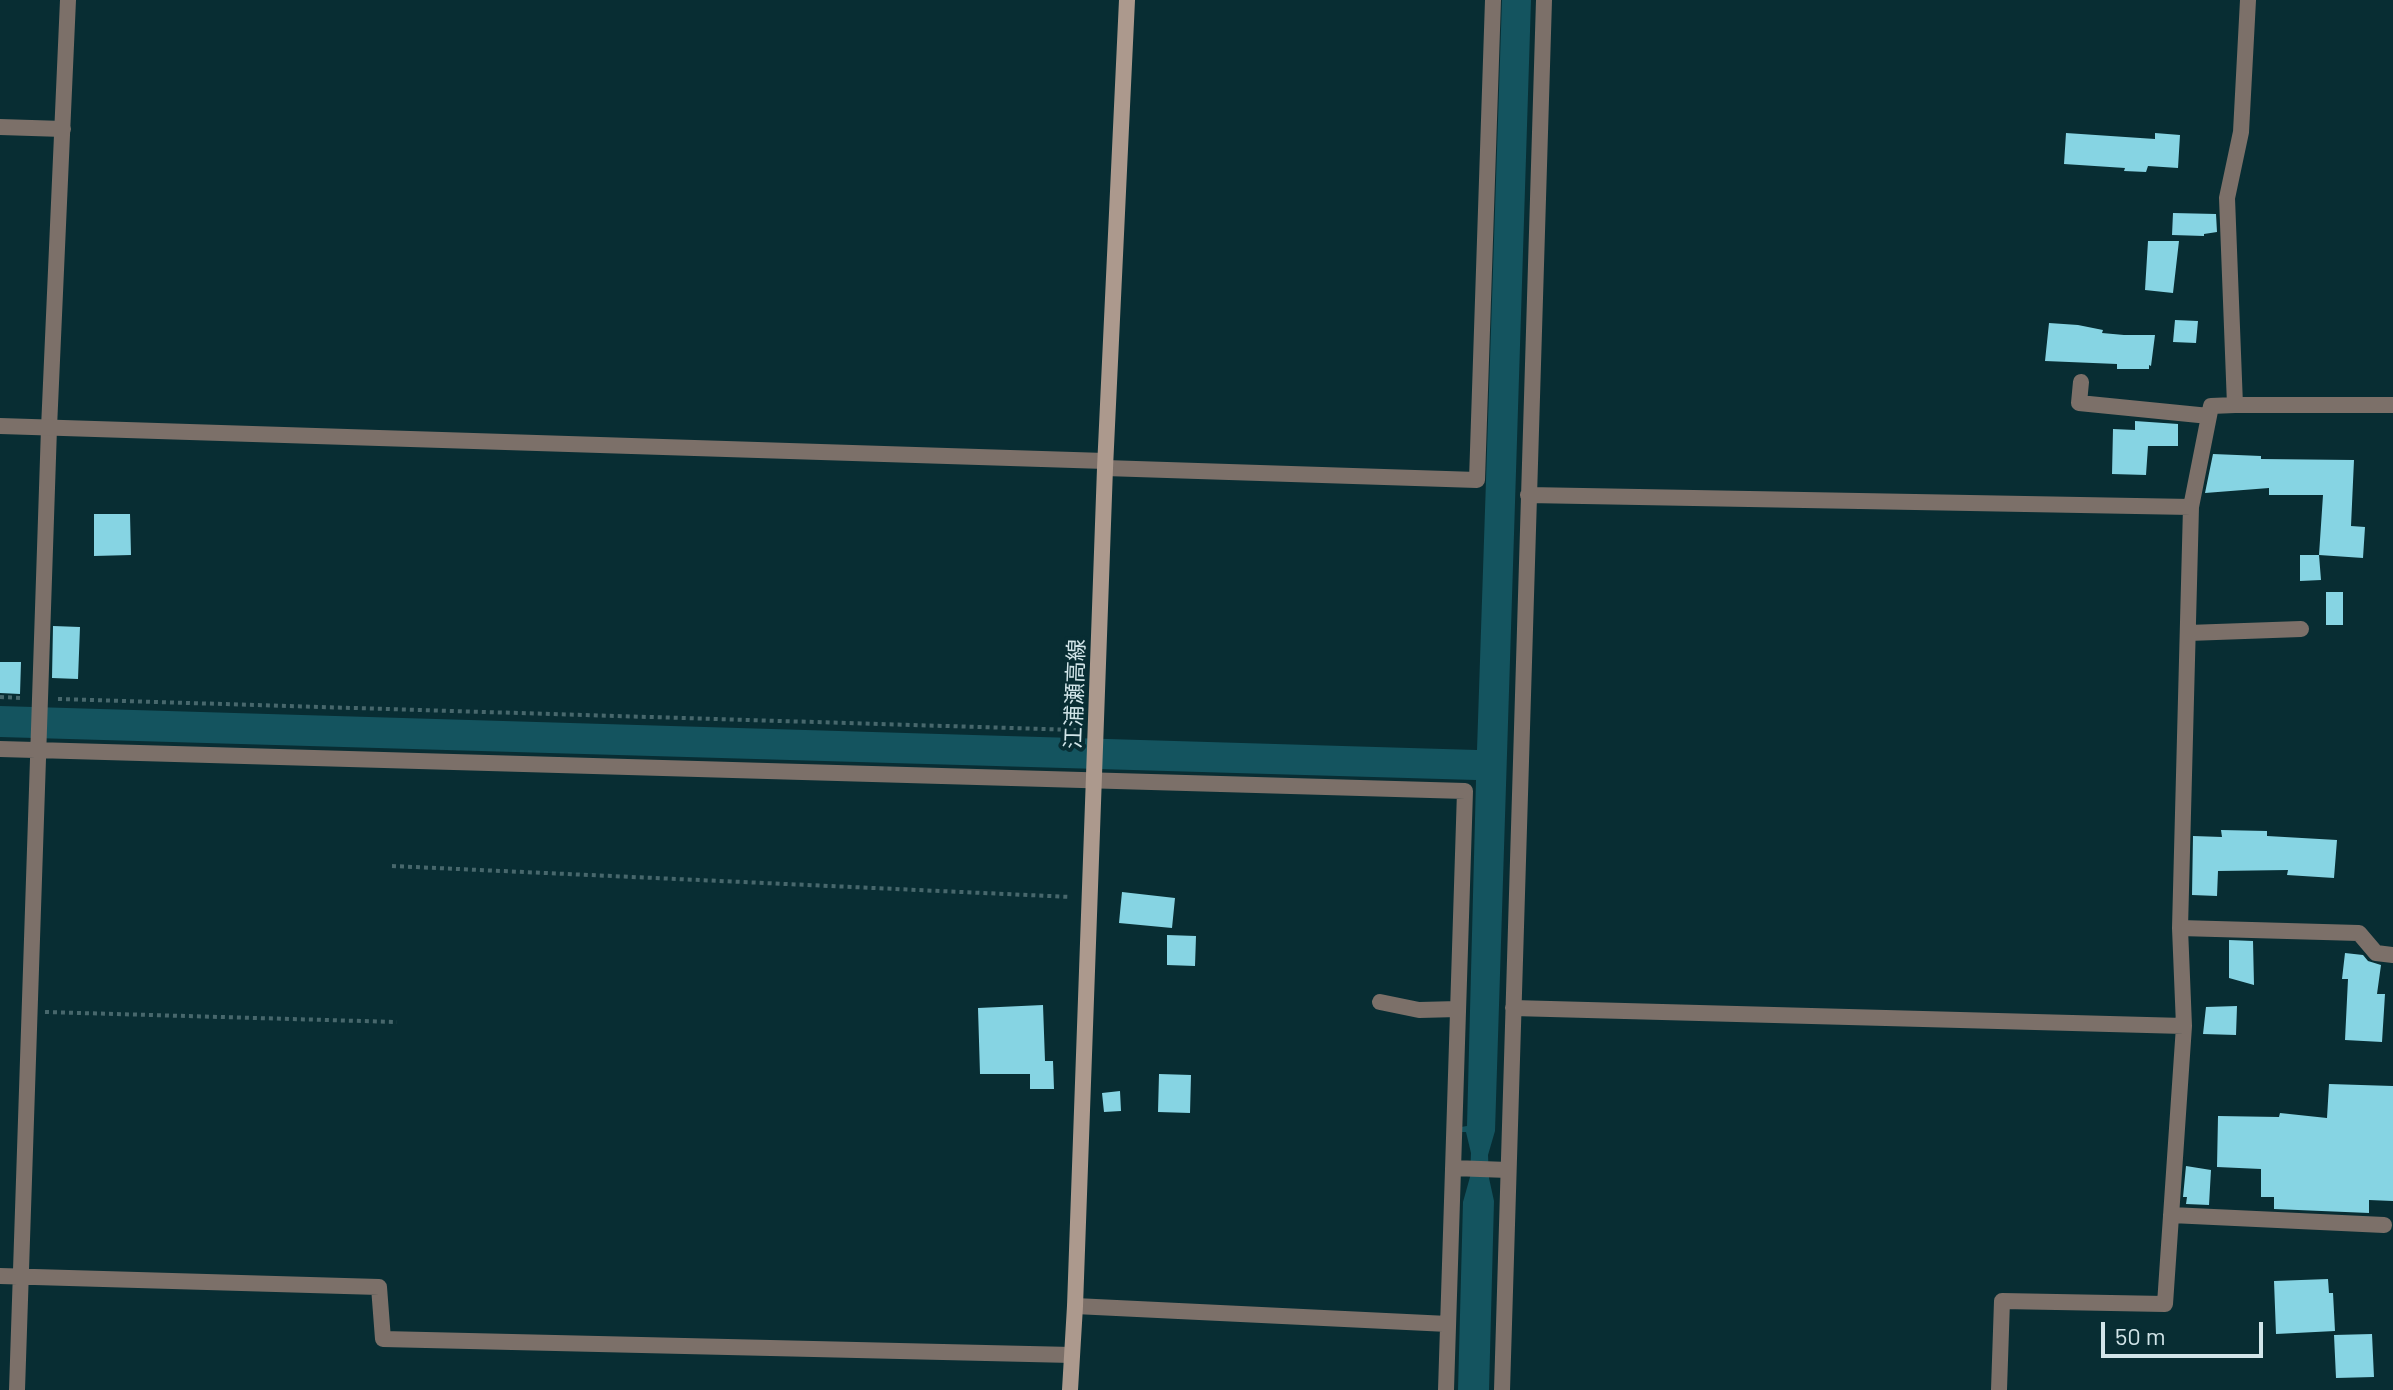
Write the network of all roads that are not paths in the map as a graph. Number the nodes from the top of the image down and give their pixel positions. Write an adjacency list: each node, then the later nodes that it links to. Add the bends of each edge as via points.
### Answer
1 (68, 0): 7 (street)
2 (1127, 0): 14 (main road, 江浦瀬高線)
3 (1493, 0): 14 (street, via 1477,480)
4 (1544, 0): 15 (street)
5 (2248, 0): 9 (street, via 2241,132 2227,198)
6 (0, 127): 7 (street)
7 (63, 129): 13 (street)
8 (2081, 382): 11 (street, via 2079,403)
9 (2235, 405): 10 (street); 11 (street, via 2211,406)
10 (2393, 405)
11 (2209, 416): 16 (street)
12 (0, 426): 13 (street)
13 (49, 428): 14 (street); 19 (street)
14 (1105, 464): 21 (main road, 江浦瀬高線, via 1088,732)
15 (1528, 495): 16 (street); 25 (street)
16 (2191, 507): 18 (street)
17 (2301, 629): 18 (street)
18 (2188, 633): 22 (street)
19 (40, 746): 20 (street); 21 (street); 33 (street)
20 (0, 749)
21 (1094, 776): 26 (street, via 1465,791); 34 (main road, 江浦瀬高線)
22 (2180, 928): 23 (street, via 2359,933 2376,953); 27 (street)
23 (2393, 955)
24 (1380, 1002): 26 (street, via 1419,1010)
25 (1513, 1008): 27 (street); 29 (street)
26 (1458, 1009): 28 (street)
27 (2184, 1026): 30 (street)
28 (1461, 1168): 29 (street); 35 (street)
29 (1508, 1170): 40 (street)
30 (2171, 1215): 31 (street); 41 (street, via 2165,1304 2002,1301)
31 (2384, 1225)
32 (0, 1276): 33 (street)
33 (21, 1276): 36 (street, via 379,1287 383,1339); 37 (street)
34 (1075, 1306): 35 (street); 36 (main road, 江浦瀬高線)
35 (1448, 1324): 39 (street)
36 (1072, 1355): 38 (main road, 江浦瀬高線)
37 (17, 1390)
38 (1070, 1390)
39 (1446, 1390)
40 (1502, 1390)
41 (1999, 1390)

